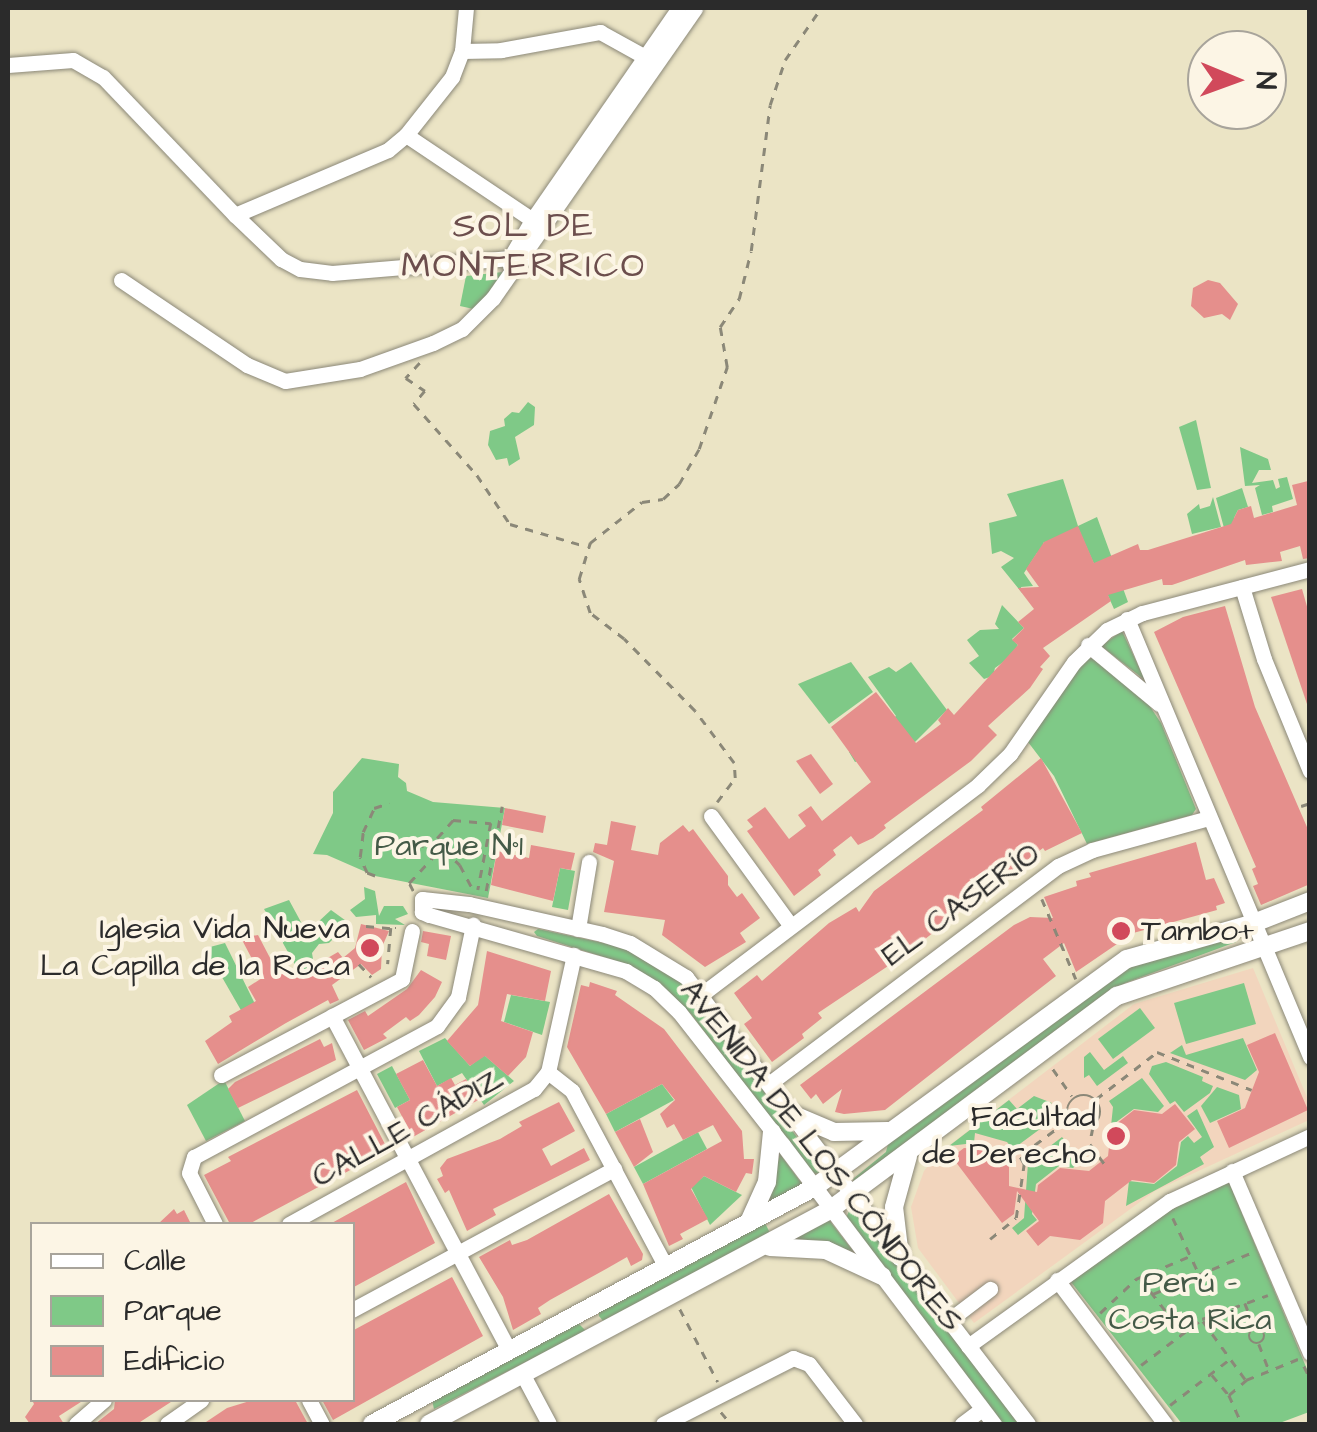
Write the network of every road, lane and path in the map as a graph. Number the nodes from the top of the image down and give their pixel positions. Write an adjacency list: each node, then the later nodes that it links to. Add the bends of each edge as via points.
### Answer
1 (466, 8): 5 (street)
2 (679, 8): 6 (street)
3 (694, 8): 6 (street)
4 (822, 8): 14 (path, via 785,60 770,105 751,251 739,299 720,327 728,367 698,449 680,484 663,498 642,502)
5 (462, 51): 6 (street, via 600,32); 8 (street, via 436,102)
6 (649, 59): 10 (street)
7 (8, 66): 9 (street, via 52,58 89,67)
8 (406, 135): 9 (street, via 388,150); 10 (street)
9 (236, 216): 11 (street, via 282,260 316,273)
10 (538, 223): 11 (street)
11 (513, 264): 13 (street, via 486,307 462,329)
12 (121, 280): 13 (street, via 247,365 285,382 360,370)
13 (406, 349): 14 (path, via 421,361 406,378 425,391 414,404 476,472 510,524)
14 (586, 548): 28 (path, via 578,580 590,613 695,711 734,763 735,778 717,797)
15 (1310, 569): 16 (street)
16 (1242, 587): 17 (street); 20 (street)
17 (1126, 619): 18 (street); 19 (street)
18 (1088, 645): 19 (street); 44 (street, via 1010,754 978,785)
19 (1165, 711): 26 (street)
20 (1310, 770)
21 (388, 802): 35 (path, via 374,808 363,832 360,856)
22 (1310, 803): 24 (path)
23 (502, 806): 38 (path)
24 (1301, 806)
25 (463, 810): 27 (path)
26 (1209, 818): 36 (street, EL CASERÍO, via 1092,850); 41 (street)
27 (462, 819): 29 (path); 38 (path, via 491,824)
28 (715, 822): 44 (street)
29 (437, 838)
30 (408, 843): 31 (path)
31 (424, 846)
32 (444, 850): 38 (path)
33 (432, 858): 37 (path)
34 (590, 862): 46 (street)
35 (375, 876)
36 (1034, 882): 54 (path); 62 (street, EL CASERÍO)
37 (409, 883)
38 (478, 900): 40 (street, AVENIDA DE LOS CÓNDORES); 42 (street, AVENIDA DE LOS CÓNDORES, via 431,897 419,905 429,916)
39 (1310, 902): 41 (main road)
40 (529, 918): 46 (street, AVENIDA DE LOS CÓNDORES); 48 (street)
41 (1254, 923): 49 (street); 54 (main road, via 1127,959)
42 (473, 925): 48 (street, AVENIDA DE LOS CÓNDORES); 58 (street, via 449,1013 438,1026)
43 (366, 926): 51 (path, via 391,928)
44 (792, 926): 55 (street)
45 (401, 929): 56 (street, via 402,979)
46 (578, 929): 55 (street, AVENIDA DE LOS CÓNDORES, via 630,943)
47 (1310, 930): 49 (main road)
48 (523, 940): 50 (street, AVENIDA DE LOS CÓNDORES)
49 (1264, 947): 57 (street); 72 (main road, via 1117,996)
50 (574, 955): 60 (street, CALLE CÁDIZ); 70 (street, AVENIDA DE LOS CÓNDORES, via 626,971 654,988)
51 (384, 963)
52 (358, 964): 53 (path)
53 (371, 977)
54 (1080, 990): 69 (main road)
55 (702, 994): 62 (street, AVENIDA DE LOS CÓNDORES)
56 (332, 1016): 58 (street); 61 (street)
57 (1310, 1057)
58 (360, 1068): 74 (street); 85 (street, via 189,1164)
59 (1053, 1069): 64 (path)
60 (548, 1072): 74 (street, CALLE CÁDIZ, via 515,1103); 76 (street, via 572,1091)
61 (221, 1075)
62 (770, 1083): 66 (street, AVENIDA DE LOS CÓNDORES)
63 (1252, 1090): 65 (path, via 1156,1052)
64 (1073, 1098): 65 (path); 67 (path)
65 (1096, 1099): 68 (path, via 1102,1113)
66 (794, 1115): 69 (main road, via 849,1134); 79 (street, AVENIDA DE LOS CÓNDORES)
67 (1069, 1120): 68 (path); 73 (path)
68 (1093, 1127): 77 (path, via 1090,1144)
69 (893, 1130): 79 (main road)
70 (772, 1132): 80 (street, AVENIDA DE LOS CÓNDORES); 87 (main road, via 767,1182)
71 (1310, 1136): 78 (street)
72 (909, 1154): 81 (main road); 94 (main road, via 894,1207)
73 (1020, 1157): 75 (path); 89 (path, via 1016,1218)
74 (409, 1161): 86 (street, CALLE CÁDIZ); 92 (street)
75 (1009, 1164)
76 (614, 1169): 92 (street); 95 (street)
77 (1108, 1169)
78 (1232, 1171): 99 (street, via 1170,1200); 116 (street)
79 (837, 1172): 80 (main road); 81 (street, AVENIDA DE LOS CÓNDORES)
80 (814, 1188): 82 (street, AVENIDA DE LOS CÓNDORES); 84 (main road)
81 (854, 1195): 82 (main road); 94 (street, AVENIDA DE LOS CÓNDORES)
82 (831, 1209): 88 (main road); 97 (street, AVENIDA DE LOS CÓNDORES)
83 (1170, 1212): 93 (path)
84 (768, 1213): 87 (main road); 88 (main road)
85 (214, 1222)
86 (293, 1222)
87 (747, 1224): 95 (main road)
88 (782, 1237): 90 (main road)
89 (990, 1239)
90 (760, 1249): 97 (main road, via 826,1250); 112 (main road)
91 (1256, 1250): 96 (path)
92 (458, 1254): 105 (street); 115 (street)
93 (1190, 1256): 96 (path); 98 (path)
94 (900, 1258): 109 (street, AVENIDA DE LOS CÓNDORES)
95 (666, 1267): 106 (main road)
96 (1199, 1274): 102 (path)
97 (882, 1276): 130 (street, AVENIDA DE LOS CÓNDORES)
98 (1140, 1278): 102 (path); 107 (path)
99 (1057, 1280): 114 (street); 142 (street)
100 (990, 1289): 109 (street)
101 (1274, 1293): 103 (path)
102 (1153, 1294): 111 (path)
103 (1245, 1303): 108 (path); 110 (path)
104 (678, 1307): 123 (path)
105 (355, 1308)
106 (586, 1310): 112 (main road); 115 (main road)
107 (1099, 1314)
108 (1202, 1319): 111 (path); 117 (path)
109 (948, 1321): 114 (street, AVENIDA DE LOS CÓNDORES)
110 (1254, 1328): 113 (path, via 1250,1336); 113 (path, via 1264,1333)
111 (1183, 1333): 118 (path)
112 (599, 1334): 121 (main road)
113 (1259, 1343): 119 (path)
114 (968, 1346): 141 (street, AVENIDA DE LOS CÓNDORES)
115 (509, 1351): 125 (main road)
116 (1305, 1356): 119 (path)
117 (1230, 1359): 120 (path); 122 (path)
118 (1139, 1367)
119 (1270, 1371): 122 (path)
120 (1211, 1374): 124 (path); 129 (path)
121 (523, 1375): 135 (main road); 136 (street)
122 (1246, 1380): 124 (path)
123 (724, 1392): 137 (street); 138 (street, via 786,1360 803,1360)
124 (1229, 1394): 143 (path)
125 (420, 1399): 134 (main road); 135 (main road)
126 (102, 1402): 131 (street)
127 (195, 1402): 132 (street)
128 (309, 1402): 133 (street)
129 (1168, 1406)
130 (982, 1409): 139 (street); 140 (street, AVENIDA DE LOS CÓNDORES)
131 (76, 1424)
132 (168, 1424)
133 (322, 1424)
134 (372, 1424)
135 (431, 1424)
136 (549, 1424)
137 (663, 1424)
138 (855, 1424)
139 (962, 1424)
140 (994, 1424)
141 (1028, 1424)
142 (1165, 1424)
143 (1242, 1424)

